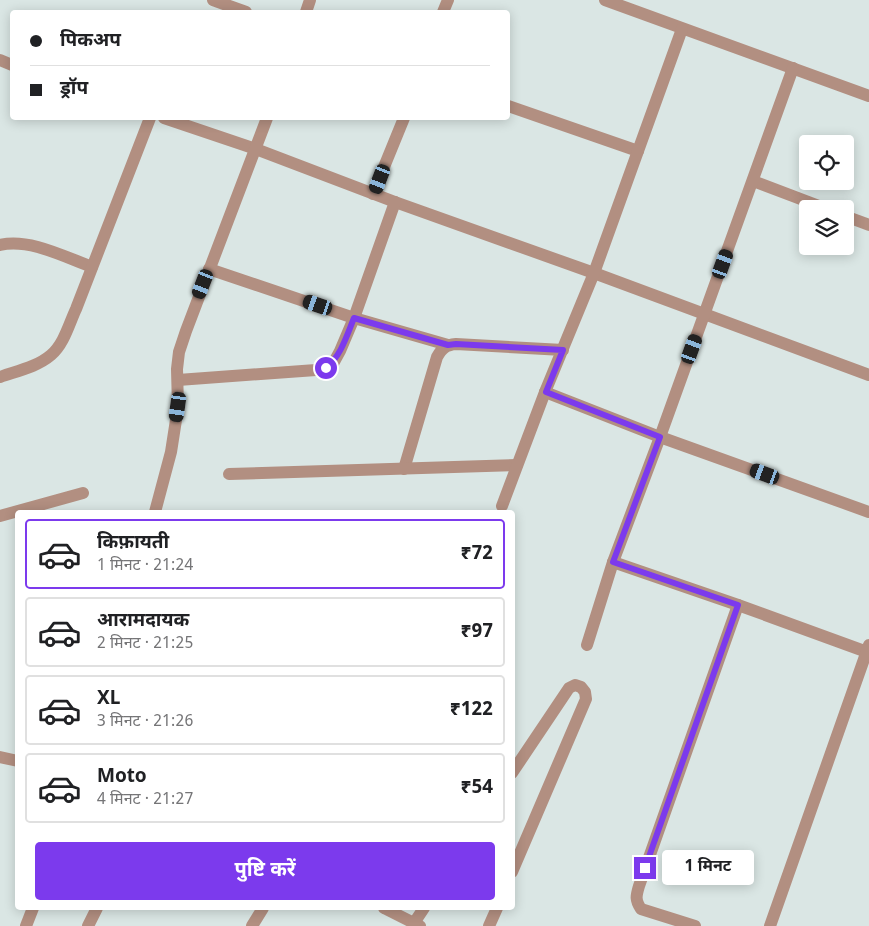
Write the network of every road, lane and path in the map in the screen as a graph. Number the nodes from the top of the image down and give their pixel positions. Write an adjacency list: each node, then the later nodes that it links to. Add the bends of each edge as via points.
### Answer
1 (213, 0): 3 (street)
2 (605, 0): 4 (street)
3 (240, 10)
4 (682, 29): 5 (street); 13 (street)
5 (793, 68): 6 (street); 14 (street)
6 (869, 96)
7 (510, 107): 13 (street)
8 (149, 120): 21 (street)
9 (170, 120): 12 (street)
10 (266, 120): 12 (street)
11 (403, 120): 15 (street)
12 (256, 149): 15 (street); 22 (street)
13 (638, 151): 23 (street)
14 (753, 181): 16 (street); 24 (street)
15 (374, 194): 17 (street)
16 (803, 200)
17 (395, 202): 23 (street); 25 (street)
18 (854, 219): 19 (street)
19 (869, 225)
20 (0, 245): 21 (street, via 33,245)
21 (92, 267): 29 (street, via 63,339 52,354 37,365)
22 (209, 269): 25 (street); 30 (street, via 181,345)
23 (594, 273): 24 (street); 27 (street)
24 (704, 314): 28 (street); 32 (street)
25 (354, 318): 26 (street); 30 (street, via 334,362 326,368)
26 (448, 345): 27 (street); 34 (street, via 437,357)
27 (563, 350): 31 (street)
28 (869, 375)
29 (0, 377)
30 (178, 380): 39 (street, via 178,407 171,452)
31 (546, 392): 32 (street); 33 (street)
32 (660, 437): 41 (street); 43 (street)
33 (518, 465): 34 (street); 37 (street)
34 (404, 469): 35 (street)
35 (229, 474)
36 (84, 493): 38 (street)
37 (502, 506)
38 (22, 510)
39 (156, 510)
40 (15, 512): 42 (street)
41 (869, 512)
42 (0, 516)
43 (613, 562): 44 (street); 45 (street)
44 (738, 605): 46 (street); 57 (street, via 637,895 641,909)
45 (587, 644)
46 (868, 648): 64 (street)
47 (0, 757): 48 (street)
48 (15, 760)
49 (515, 769): 50 (street, via 569,688 581,686 586,692 586,699)
50 (515, 865)
51 (33, 910): 59 (street)
52 (96, 910): 60 (street)
53 (262, 910): 61 (street)
54 (388, 910): 58 (street)
55 (423, 910): 58 (street)
56 (496, 910): 62 (street)
57 (678, 923): 63 (street)
58 (417, 924)
59 (31, 925)
60 (88, 926)
61 (252, 926)
62 (489, 926)
63 (696, 926)
64 (770, 926)

